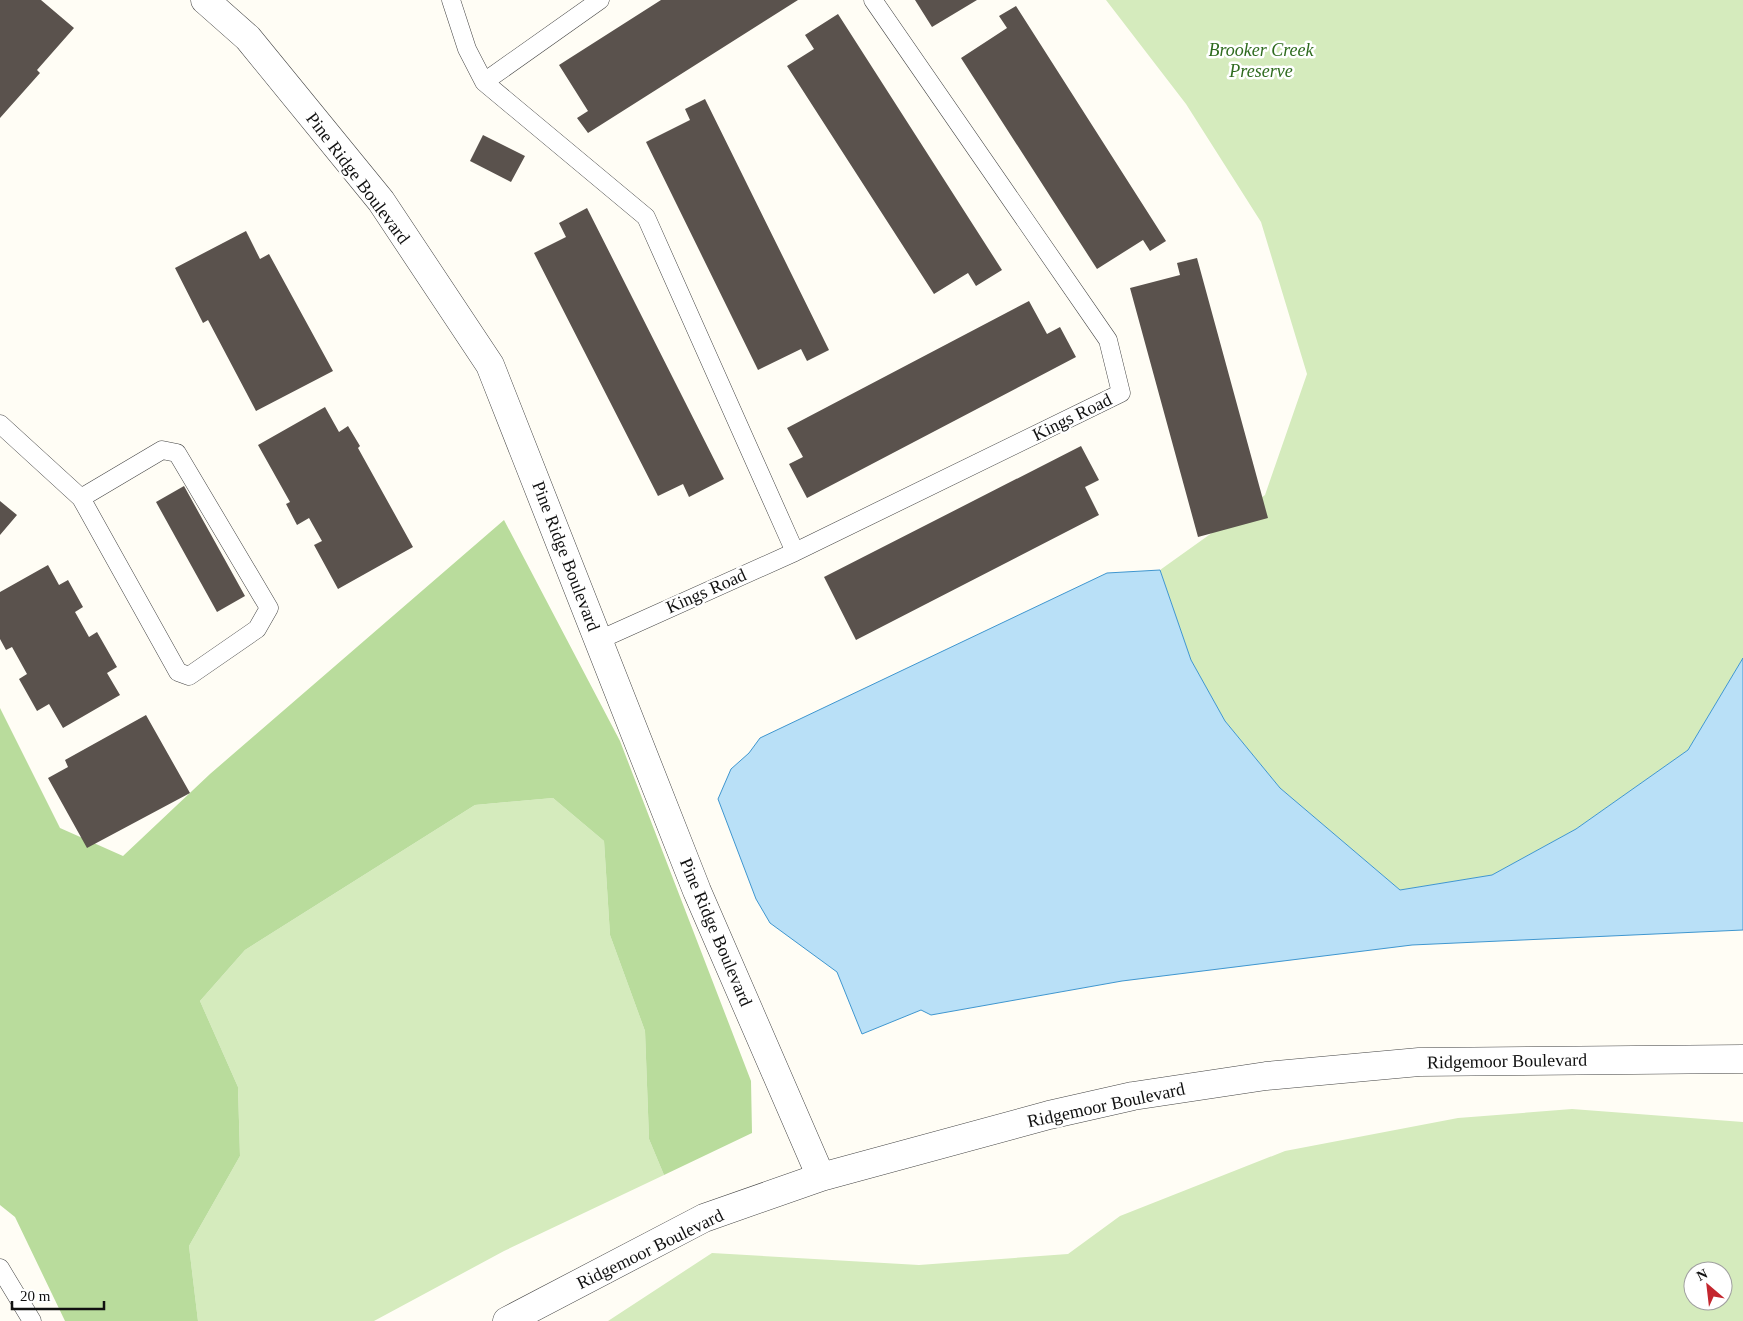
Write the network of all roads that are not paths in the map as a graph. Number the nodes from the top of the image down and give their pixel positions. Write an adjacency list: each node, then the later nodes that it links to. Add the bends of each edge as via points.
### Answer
1 (204, 0): 9 (street, Pine Ridge Boulevard, via 248,38 381,201 490,365)
2 (451, 0): 5 (lane, via 467,49)
3 (600, 0): 5 (lane)
4 (873, 0): 8 (lane, Kings Road, via 1108,340 1121,393)
5 (484, 82): 8 (lane, via 646,217)
6 (0, 424): 7 (lane)
7 (81, 498): 7 (lane, via 178,672 189,676 257,629 269,608 177,454 162,450)
8 (796, 552): 9 (lane, Kings Road)
9 (598, 640): 11 (street, Pine Ridge Boulevard, via 697,891)
10 (1743, 1058): 11 (street, Ridgemoor Boulevard, via 1418,1062 1266,1076 1133,1096 1049,1115)
11 (822, 1177): 14 (street, Ridgemoor Boulevard, via 704,1218)
12 (0, 1268): 13 (lane)
13 (32, 1321)
14 (507, 1321)

